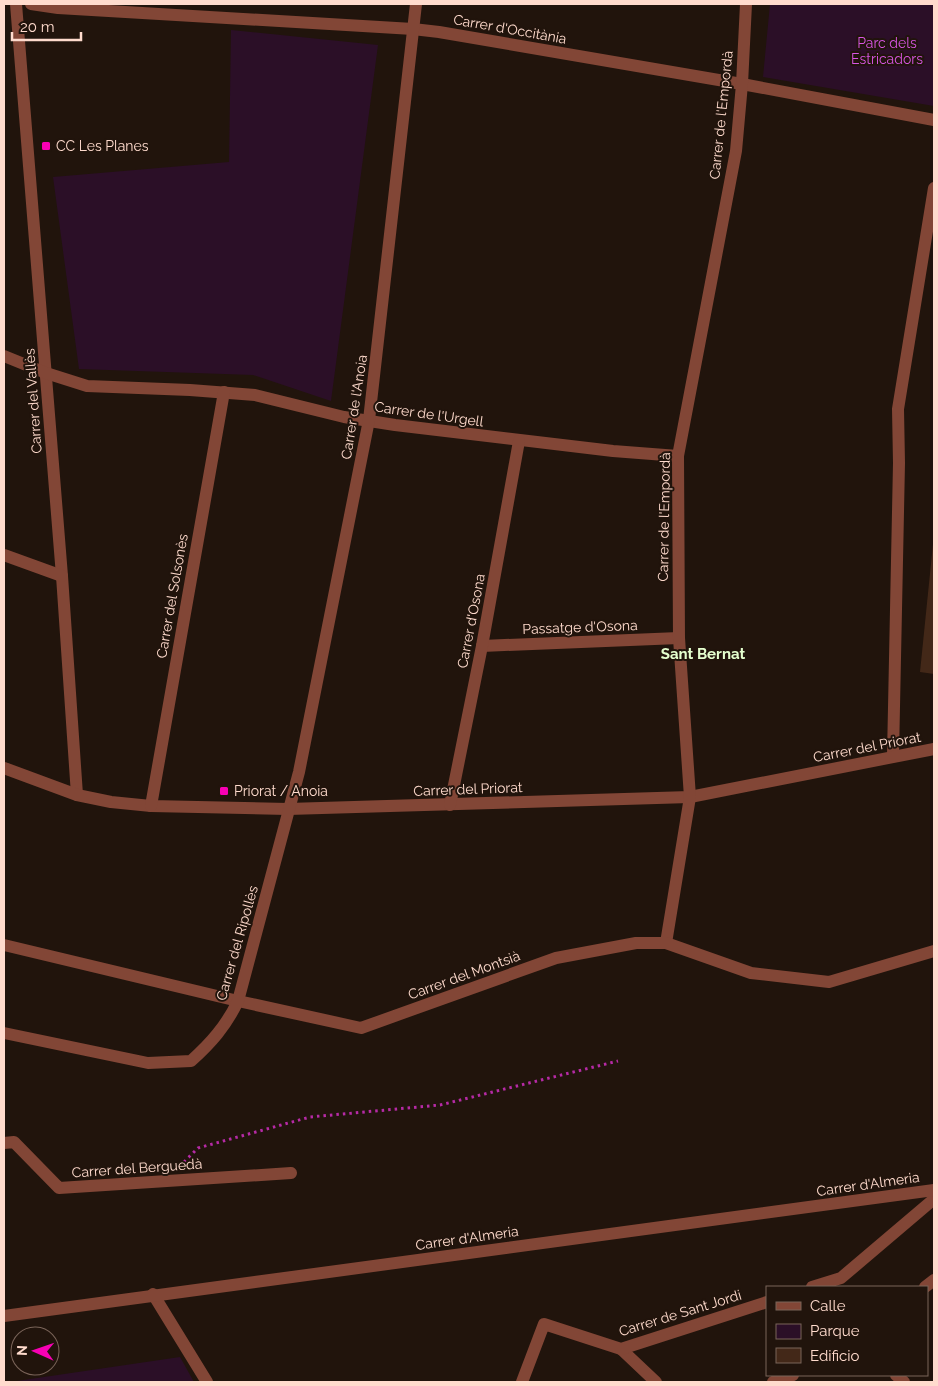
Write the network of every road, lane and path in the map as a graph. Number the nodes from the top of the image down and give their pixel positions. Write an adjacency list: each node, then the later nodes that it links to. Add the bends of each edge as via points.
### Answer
1 (16, 4): 10 (street, Carrer del Vallès)
2 (31, 4): 5 (street, Carrer d'Occitània)
3 (416, 4): 5 (street, Carrer de l'Anoia)
4 (746, 4): 6 (street, Carrer de l'Empordà)
5 (413, 29): 6 (street, Carrer d'Occitània); 12 (street, Carrer de l'Anoia)
6 (742, 84): 7 (street, Carrer d'Occitània); 14 (street, Carrer de l'Empordà, via 736,151)
7 (934, 120)
8 (934, 188): 20 (street, via 898,408)
9 (4, 356): 10 (street, Carrer de l'Urgell)
10 (46, 373): 11 (street, Carrer de l'Urgell, via 88,386); 16 (street, Carrer del Vallès)
11 (224, 392): 12 (street, Carrer de l'Urgell, via 255,395); 25 (street, Carrer del Solsonès)
12 (370, 420): 13 (street, Carrer de l'Urgell); 26 (street, Carrer de l'Anoia, via 299,772)
13 (519, 441): 14 (street, Carrer de l'Urgell); 18 (street, Carrer d'Osona)
14 (678, 456): 17 (street, Carrer de l'Empordà)
15 (4, 555): 16 (street)
16 (62, 576): 22 (street, Carrer del Vallès)
17 (679, 638): 18 (street, Passatge d'Osona); 23 (street, Carrer de l'Empordà)
18 (482, 646): 24 (street, Carrer d'Osona)
19 (934, 749): 20 (street, Carrer del Priorat)
20 (893, 756): 23 (street, Carrer del Priorat)
21 (4, 768): 22 (street, Carrer del Priorat)
22 (77, 795): 25 (street, Carrer del Priorat)
23 (690, 797): 24 (street, Carrer del Priorat); 27 (street, Carrer de l'Empordà)
24 (450, 805): 26 (street, Carrer del Priorat)
25 (151, 806): 26 (street, Carrer del Priorat)
26 (288, 809): 30 (street, Carrer del Ripollès)
27 (666, 943): 29 (street, Carrer del Montsià, via 751,973 829,982); 30 (street, Carrer del Montsià, via 636,942 556,958 361,1028)
28 (4, 945): 30 (street, Carrer del Montsià)
29 (934, 951)
30 (238, 1001): 31 (street, Carrer del Ripollès, via 219,1033 192,1061 148,1063)
31 (4, 1033)
32 (618, 1061): 35 (path, via 440,1105 310,1117 198,1148)
33 (4, 1143): 35 (street, Carrer del Berguedà, via 14,1142 60,1188)
34 (291, 1173): 35 (street, Carrer del Berguedà)
35 (167, 1181)
36 (934, 1190): 40 (street, Carrer d'Almeria)
37 (934, 1199): 38 (street)
38 (842, 1283): 39 (street)
39 (820, 1286)
40 (153, 1294): 42 (street, Carrer d'Almeria); 45 (street)
41 (766, 1302): 43 (street, Carrer de Sant Jordi)
42 (4, 1316)
43 (620, 1349): 46 (street, Carrer de Sant Jordi, via 544,1324); 47 (street)
44 (790, 1376): 48 (street)
45 (206, 1382)
46 (522, 1382)
47 (656, 1382)
48 (773, 1382)

